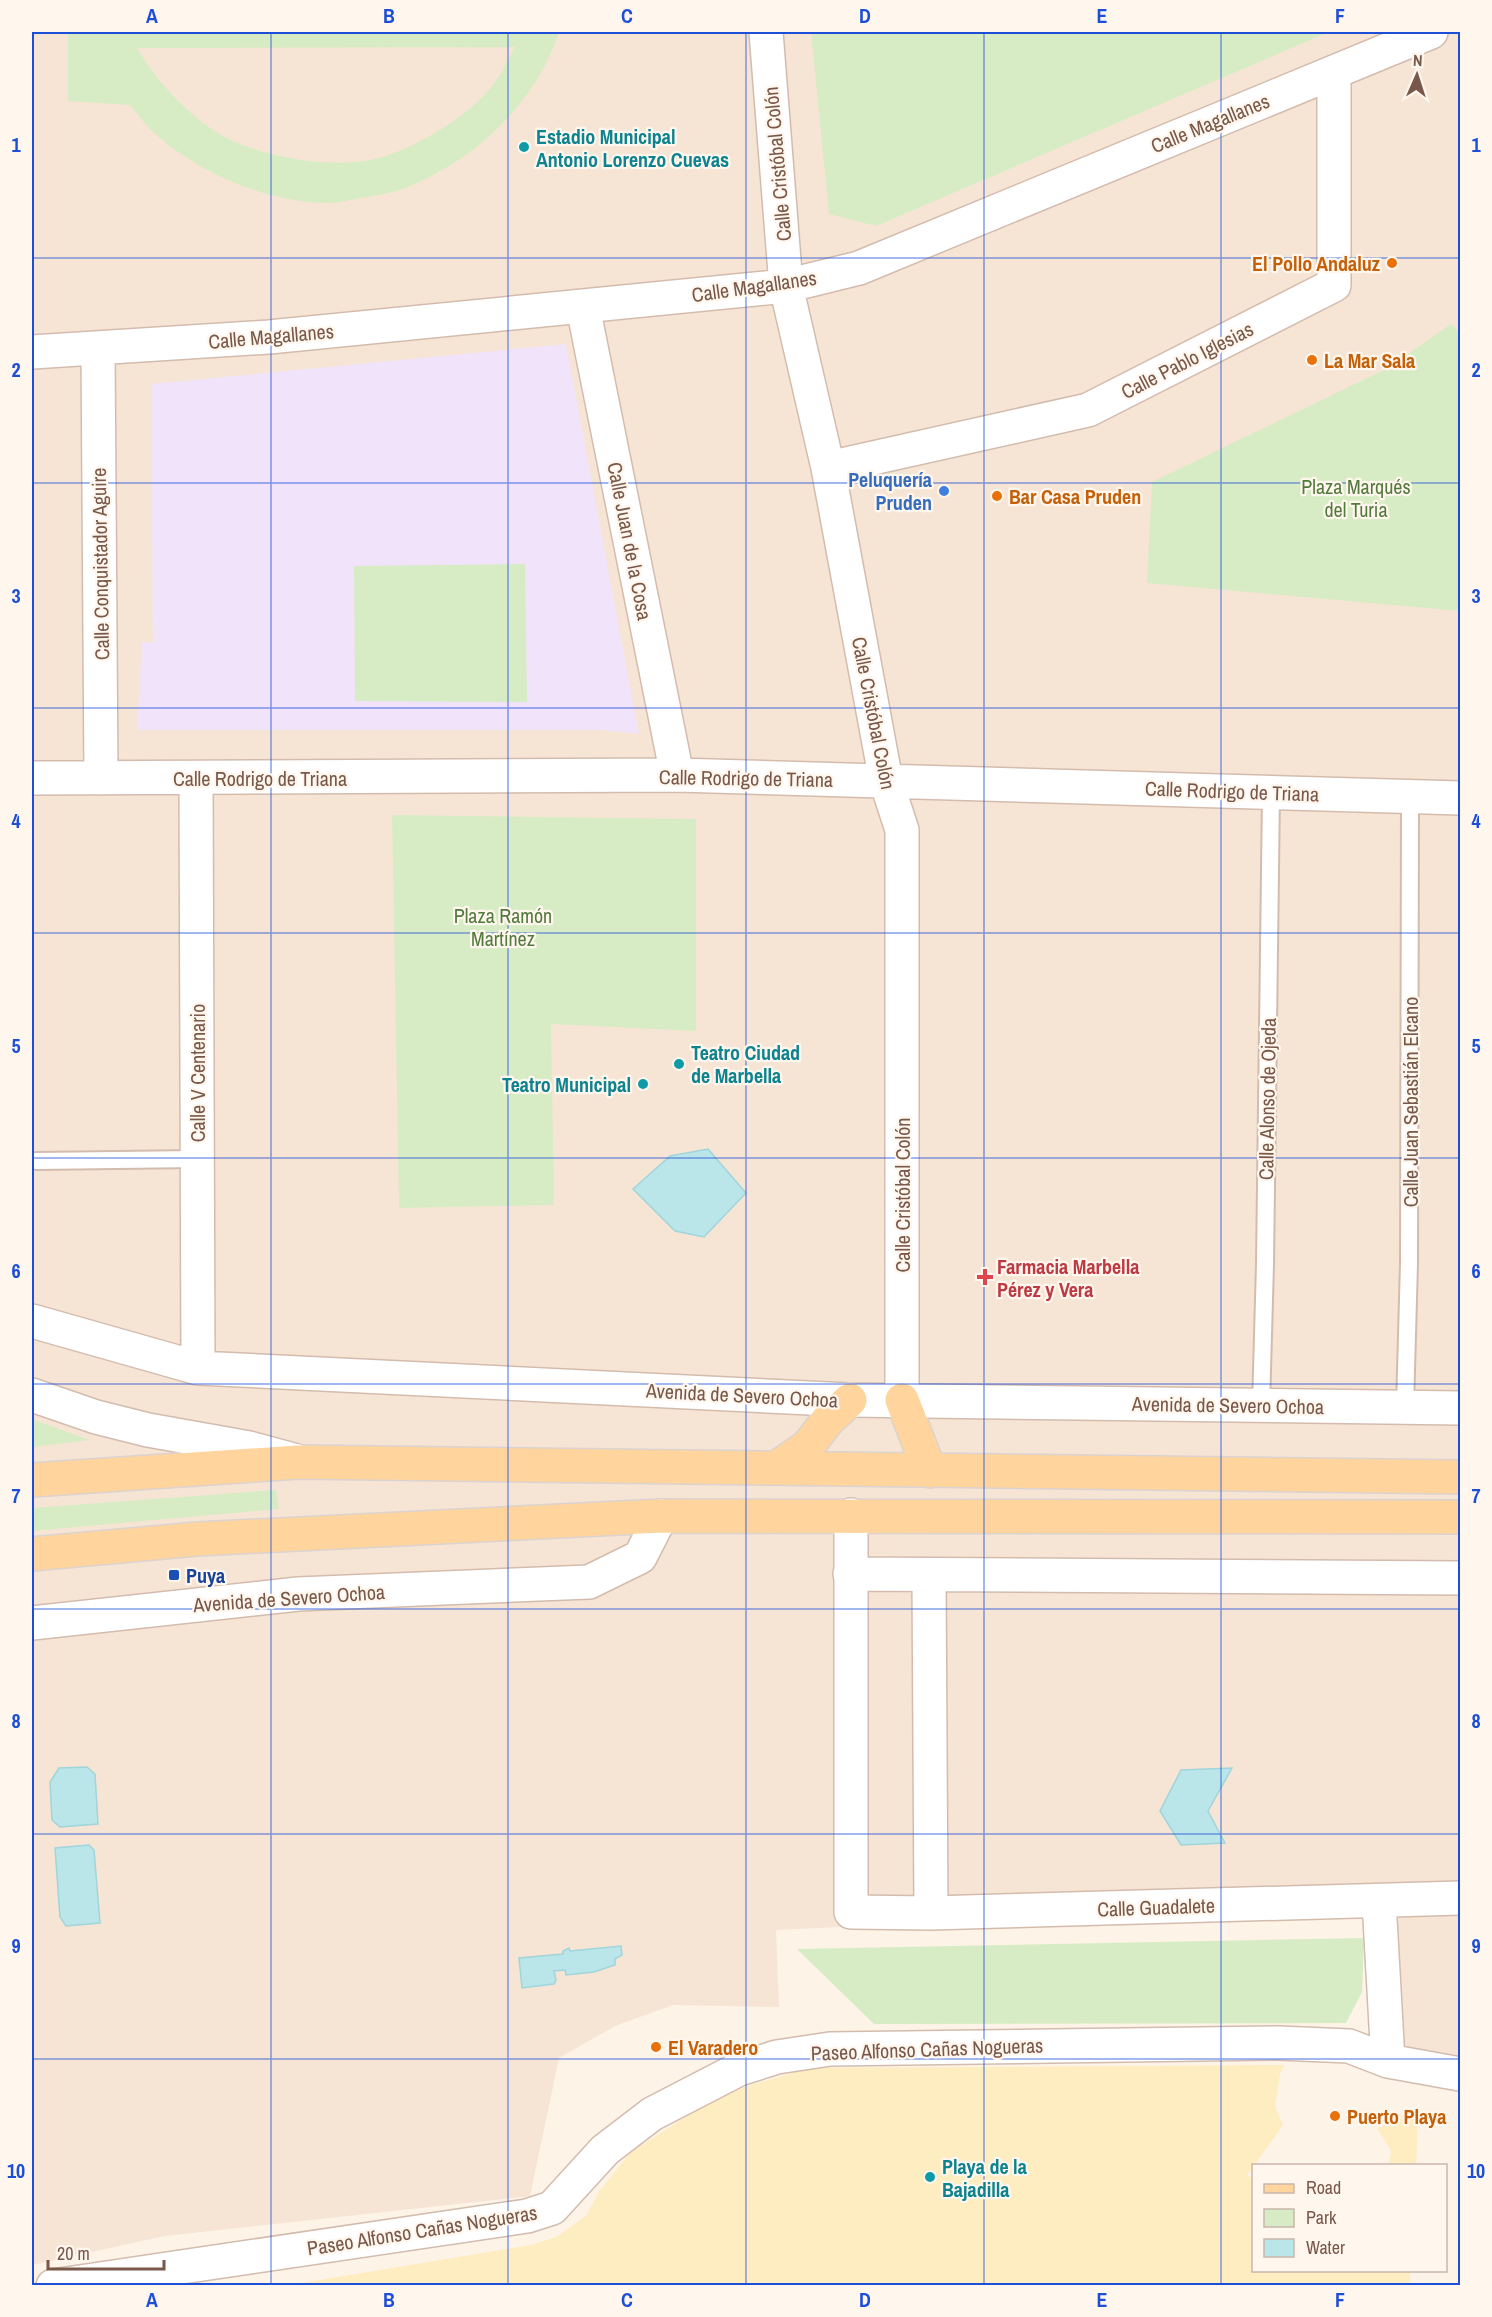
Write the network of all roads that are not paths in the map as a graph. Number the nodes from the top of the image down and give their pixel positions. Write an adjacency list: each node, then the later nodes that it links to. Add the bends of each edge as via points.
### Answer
1 (766, 32): 4 (street, Calle Cristóbal Colón)
2 (1431, 32): 3 (street, Calle Magallanes)
3 (1334, 72): 4 (street, Calle Magallanes, via 859,268); 8 (street, Calle Pablo Iglesias, via 1334,285 1088,410)
4 (786, 286): 5 (street, Calle Magallanes); 8 (street, Calle Cristóbal Colón)
5 (583, 307): 6 (street, Calle Magallanes); 9 (street, Calle Juan de la Cosa)
6 (98, 349): 7 (street, Calle Magallanes); 11 (street, Calle Conquistador Aguire)
7 (32, 352)
8 (828, 468): 13 (street, Calle Cristóbal Colón)
9 (676, 775): 12 (street, Calle Rodrigo de Triana); 13 (street, Calle Rodrigo de Triana)
10 (32, 778): 11 (street, Calle Rodrigo de Triana)
11 (102, 778): 12 (street, Calle Rodrigo de Triana)
12 (196, 778): 17 (street, Calle V Centenario)
13 (886, 781): 14 (street, Calle Rodrigo de Triana); 23 (street, Calle Cristóbal Colón, via 902,830)
14 (1271, 792): 15 (street, Calle Rodrigo de Triana); 24 (lane, Calle Alonso de Ojeda)
15 (1410, 796): 16 (street, Calle Rodrigo de Triana); 25 (lane, Calle Juan Sebastián Elcano)
16 (1461, 798)
17 (197, 1159): 18 (lane); 20 (street, Calle V Centenario)
18 (36, 1161)
19 (32, 1321): 20 (street, Avenida de Severo Ochoa)
20 (198, 1368): 22 (street, Avenida de Severo Ochoa)
21 (32, 1395): 27 (street, via 117,1422 249,1448)
22 (850, 1400): 23 (street, Avenida de Severo Ochoa); 28 (main road, via 808,1446)
23 (902, 1400): 24 (street, Avenida de Severo Ochoa); 29 (main road)
24 (1261, 1406): 25 (street, Avenida de Severo Ochoa)
25 (1405, 1407): 26 (street, Avenida de Severo Ochoa)
26 (1461, 1408)
27 (298, 1462): 28 (main road); 31 (main road)
28 (776, 1468): 29 (main road)
29 (930, 1471): 30 (main road)
30 (1461, 1477)
31 (32, 1480)
32 (851, 1515): 33 (main road); 34 (main road); 36 (street)
33 (661, 1516): 35 (main road, via 196,1539); 39 (street, Avenida de Severo Ochoa, via 640,1557 589,1582 298,1594)
34 (1461, 1517)
35 (32, 1554)
36 (850, 1574): 37 (street); 42 (street, Calle Guadalete, via 851,1912)
37 (929, 1576): 38 (street); 42 (street)
38 (1461, 1578)
39 (32, 1623)
40 (1461, 1898): 41 (street, Calle Guadalete)
41 (1379, 1900): 42 (street, Calle Guadalete); 43 (street)
42 (931, 1913)
43 (1388, 2061): 44 (street, Paseo Alfonso Cañas Nogueras); 45 (street, Paseo Alfonso Cañas Nogueras, via 1349,2046 1279,2043 830,2049 777,2057 739,2069 652,2114 605,2150 552,2208 527,2216)
44 (1461, 2074)
45 (53, 2286)

